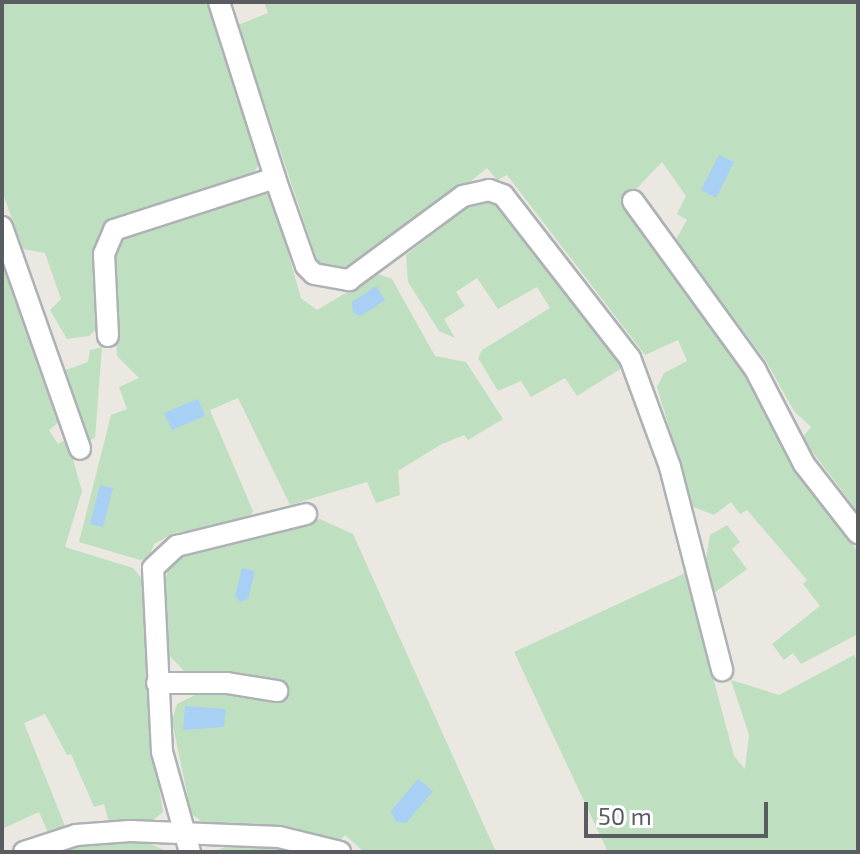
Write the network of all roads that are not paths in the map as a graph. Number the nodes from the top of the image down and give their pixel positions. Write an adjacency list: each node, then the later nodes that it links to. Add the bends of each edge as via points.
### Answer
1 (219, 2): 2 (street)
2 (275, 178): 5 (street, via 114,230 104,254); 9 (street, via 306,266 331,280 349,280 386,258 474,190 503,195 637,370 670,467)
3 (633, 201): 8 (street, via 755,369 804,464)
4 (2, 227): 6 (street)
5 (108, 336)
6 (80, 449)
7 (306, 514): 10 (street, via 162,554 153,568)
8 (858, 533)
9 (722, 670)
10 (157, 683): 11 (street, via 227,683); 12 (street, via 162,752)
11 (277, 691)
12 (183, 831): 13 (street, via 76,835); 14 (street); 15 (street, via 279,837)
13 (24, 852)
14 (190, 852)
15 (340, 852)

